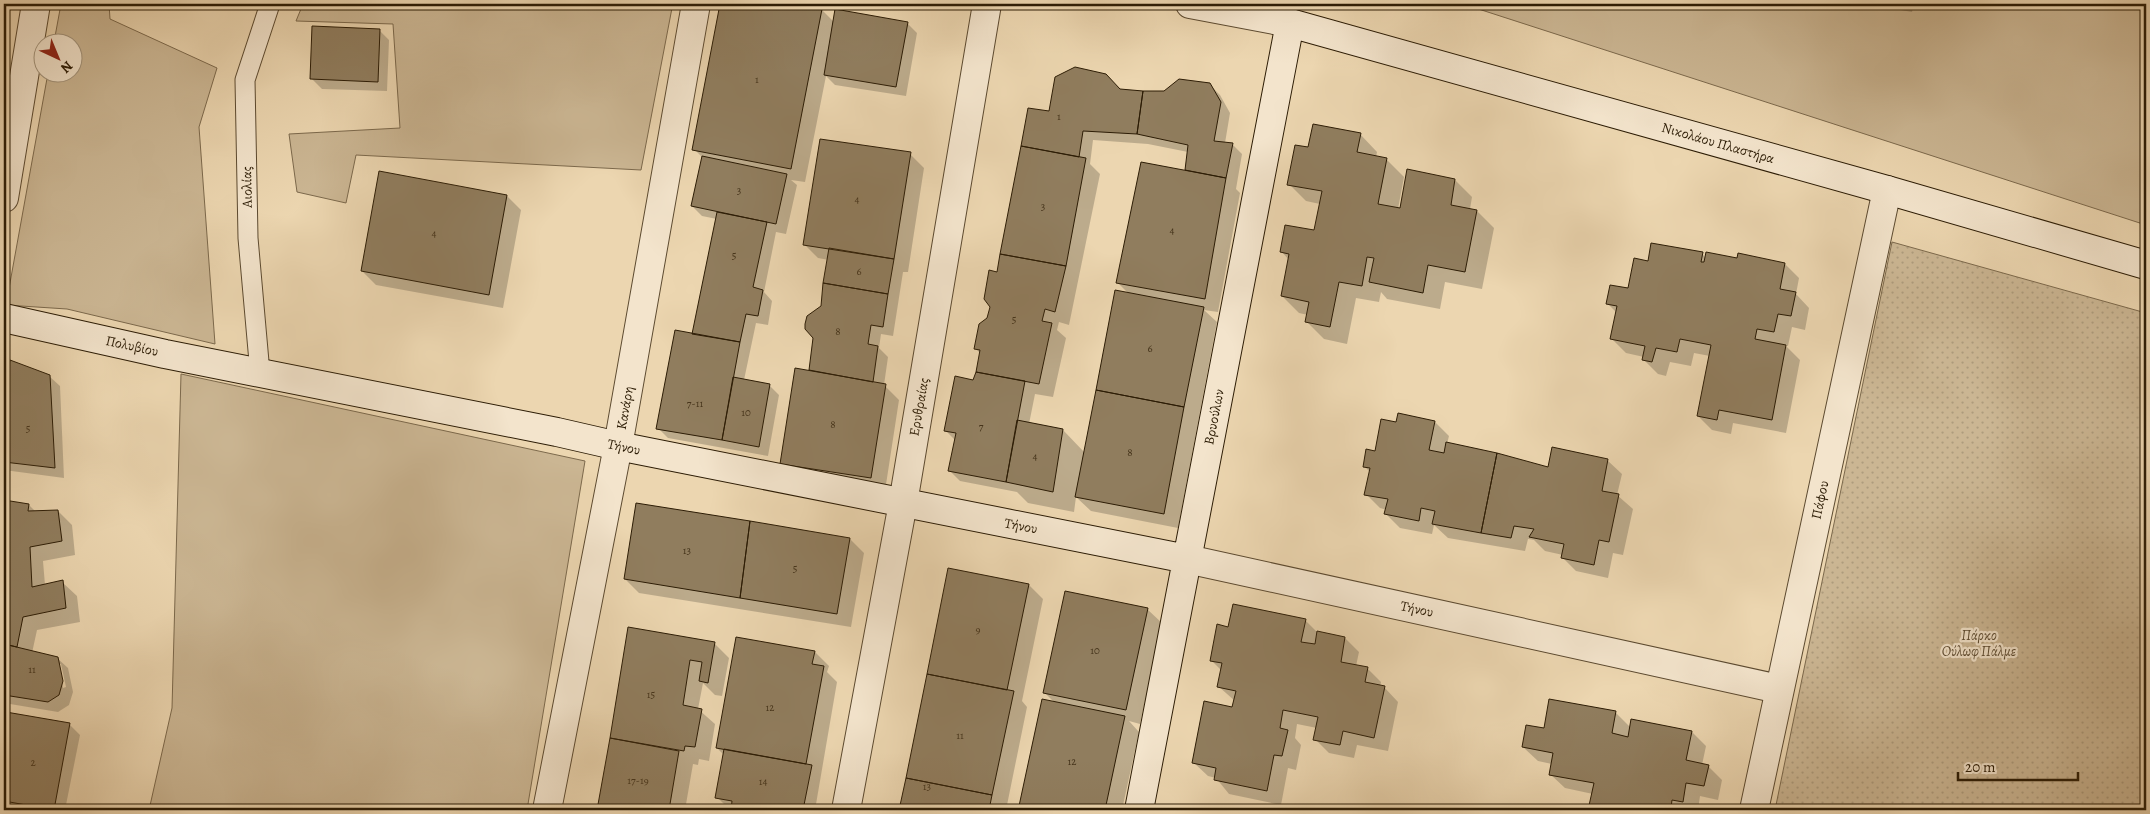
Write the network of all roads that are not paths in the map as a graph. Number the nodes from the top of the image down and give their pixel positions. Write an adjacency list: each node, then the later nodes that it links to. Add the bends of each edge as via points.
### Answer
1 (36, 4): 8 (street)
2 (270, 4): 11 (lane, Αιολίας, via 245,80 248,238)
3 (696, 4): 12 (street, Κανάρη)
4 (986, 4): 13 (street, Ερυθραίας)
5 (1190, 4): 6 (street, Νικολάου Πλαστήρα)
6 (1290, 23): 7 (street, Νικολάου Πλαστήρα); 14 (street, Βρυούλων)
7 (1886, 190): 9 (street, Νικολάου Πλαστήρα); 15 (street, Πάφου)
8 (4, 198)
9 (2146, 265)
10 (4, 318): 11 (street, Πολυβίου)
11 (260, 373): 12 (street, Τήνου)
12 (618, 446): 13 (street, Τήνου); 16 (street, Κανάρη)
13 (903, 503): 14 (street, Τήνου); 17 (street, Ερυθραίας)
14 (1187, 559): 15 (street, Τήνου); 18 (street, Βρυούλων)
15 (1779, 689): 19 (street, Πάφου)
16 (547, 810)
17 (846, 810)
18 (1139, 810)
19 (1754, 810)

